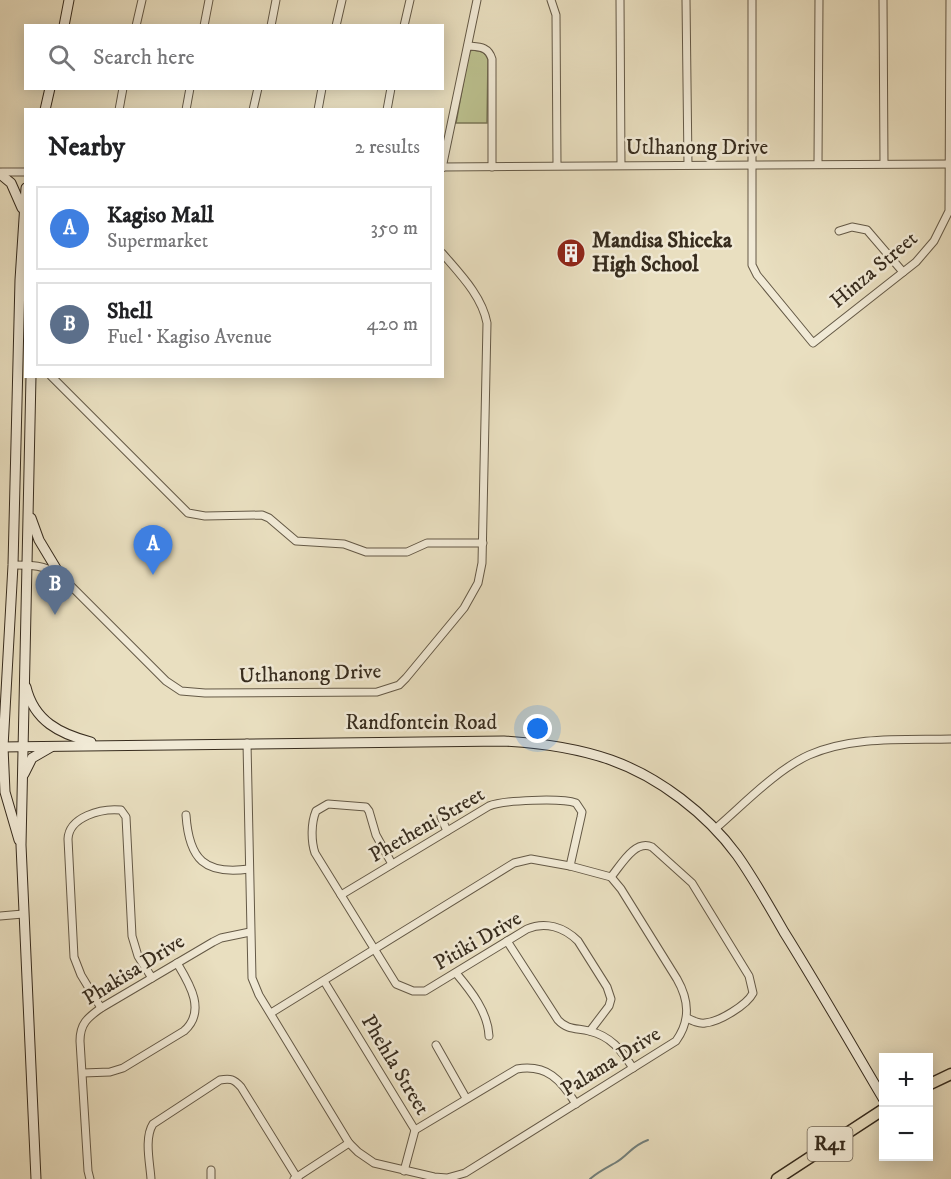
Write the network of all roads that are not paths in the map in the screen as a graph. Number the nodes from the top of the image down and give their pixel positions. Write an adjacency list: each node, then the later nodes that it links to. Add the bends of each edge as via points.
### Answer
1 (69, 0): 15 (street)
2 (142, 0): 16 (street)
3 (209, 0): 17 (street)
4 (276, 0): 18 (street)
5 (342, 0): 19 (street)
6 (410, 0): 20 (street)
7 (477, 0): 21 (street)
8 (551, 0): 38 (street, via 556,15)
9 (620, 0): 39 (street)
10 (686, 0): 40 (street)
11 (752, 0): 41 (street)
12 (819, 0): 36 (street)
13 (883, 0): 35 (street)
14 (950, 0): 37 (street, Hinza Street)
15 (64, 24)
16 (136, 24)
17 (204, 24)
18 (271, 24)
19 (336, 24)
20 (404, 24)
21 (468, 46): 34 (street); 42 (street, via 484,48 492,59)
22 (50, 90): 28 (street)
23 (123, 90): 29 (street)
24 (190, 90): 30 (street)
25 (258, 90): 31 (street)
26 (322, 90): 32 (street)
27 (391, 90): 33 (street)
28 (45, 108)
29 (119, 108)
30 (186, 108)
31 (253, 108)
32 (318, 108)
33 (387, 108)
34 (444, 163)
35 (884, 163): 36 (street, Utlhanong Drive); 37 (street, Utlhanong Drive)
36 (818, 164): 41 (street, Utlhanong Drive)
37 (951, 164): 50 (street, Hinza Street, via 946,219 926,252)
38 (556, 165): 39 (street, Utlhanong Drive); 42 (street, Utlhanong Drive)
39 (621, 165): 40 (street, Utlhanong Drive)
40 (688, 165): 41 (street, Utlhanong Drive)
41 (753, 165): 50 (street, Hinza Street, via 752,265 813,343)
42 (492, 167): 43 (street, Utlhanong Drive)
43 (444, 168)
44 (24, 172): 45 (street)
45 (0, 173): 47 (street, via 11,183)
46 (24, 203): 47 (street)
47 (23, 210): 55 (street)
48 (839, 231): 50 (street, via 852,227 867,230)
49 (444, 257): 54 (street, Utlhanong Drive, via 479,301 487,323)
50 (903, 272)
51 (31, 378): 53 (street)
52 (53, 378): 54 (street, via 188,513 266,516 296,542 344,544 366,552 407,552 427,543)
53 (28, 510): 56 (street); 57 (street, via 39,540)
54 (483, 543): 57 (street, Utlhanong Drive, via 478,583 464,608 399,685 377,692 181,691 166,681)
55 (13, 565): 56 (street, Utlhanong Drive); 59 (street)
56 (27, 565): 57 (street, Utlhanong Drive, via 45,567); 58 (street)
57 (60, 575)
58 (24, 675): 63 (street, via 33,706 48,722 69,736); 66 (street)
59 (5, 701): 60 (street); 65 (street)
60 (0, 719)
61 (951, 739): 72 (street, via 871,741 825,749 790,766)
62 (248, 743): 63 (street, Randfontein Road); 72 (street, Randfontein Road, via 504,741 573,750 633,770 684,801); 77 (street, Palama Drive)
63 (102, 745): 64 (street, Randfontein Road)
64 (53, 746): 66 (street, Randfontein Road); 68 (street, via 32,758)
65 (1, 747): 66 (street, Randfontein Road); 69 (street)
66 (22, 747): 68 (street)
67 (0, 770): 69 (street)
68 (21, 780): 74 (street)
69 (5, 792): 74 (street)
70 (186, 815): 77 (street, via 189,842 203,861 229,872)
71 (441, 817): 73 (street)
72 (715, 829): 99 (street, Randfontein Road, via 737,855)
73 (447, 831): 75 (street, Phetheni Street); 76 (street, Phetheni Street, via 500,802 571,801 582,812)
74 (21, 845): 80 (street)
75 (392, 864): 79 (street, Phetheni Street); 79 (street, via 380,845 366,807 323,805 314,816 314,849)
76 (570, 866): 78 (street); 84 (street, via 531,859 519,861)
77 (249, 869): 82 (street, Palama Drive)
78 (611, 877): 91 (street, via 685,993); 91 (street, via 637,847 652,847 692,883 749,976 753,993 742,1005 711,1022)
79 (341, 895): 84 (street)
80 (23, 914): 81 (street); 108 (street)
81 (0, 916)
82 (250, 932): 85 (street, Phakisa Drive, via 221,938); 90 (street, Palama Drive, via 252,978)
83 (507, 941): 86 (street, Pitiki Drive); 92 (street, via 558,1020 567,1028); 92 (street, Pitiki Drive, via 540,925 567,931 578,941 607,987 610,999)
84 (374, 950): 86 (street, Pitiki Drive, via 396,984 413,991 425,991); 88 (street)
85 (177, 963): 87 (street, Phakisa Drive); 96 (street, via 193,991 194,1017 189,1027 123,1068)
86 (456, 973): 93 (street, via 489,1023)
87 (152, 978): 89 (street, Phakisa Drive); 89 (street, via 138,956 132,936 126,817 121,810 110,810 76,821 70,827 68,839 74,957)
88 (324, 981): 90 (street); 103 (street, Phehla Street)
89 (101, 1008): 96 (street, Phakisa Drive, via 88,1016 81,1027)
90 (270, 1013): 104 (street, Palama Drive)
91 (687, 1018): 95 (street, Palama Drive, via 676,1041)
92 (590, 1031): 95 (street, via 615,1042)
93 (489, 1036)
94 (436, 1045): 100 (street)
95 (633, 1068): 101 (street, Palama Drive)
96 (83, 1073): 109 (street, Phakisa Drive)
97 (951, 1074): 98 (main road)
98 (933, 1083)
99 (879, 1091)
100 (466, 1098): 101 (street, via 522,1068 554,1076); 103 (street)
101 (576, 1104): 106 (street, Palama Drive, via 458,1176 434,1177)
102 (879, 1112): 112 (main road, R41)
103 (415, 1130): 106 (street, Phehla Street)
104 (349, 1143): 106 (street, Palama Drive, via 374,1163); 107 (street)
105 (211, 1170): 111 (street)
106 (404, 1171)
107 (296, 1178): 110 (street, via 241,1087 227,1079 153,1124 149,1132)
108 (36, 1179)
109 (90, 1179)
110 (151, 1179)
111 (212, 1179)
112 (777, 1179)

